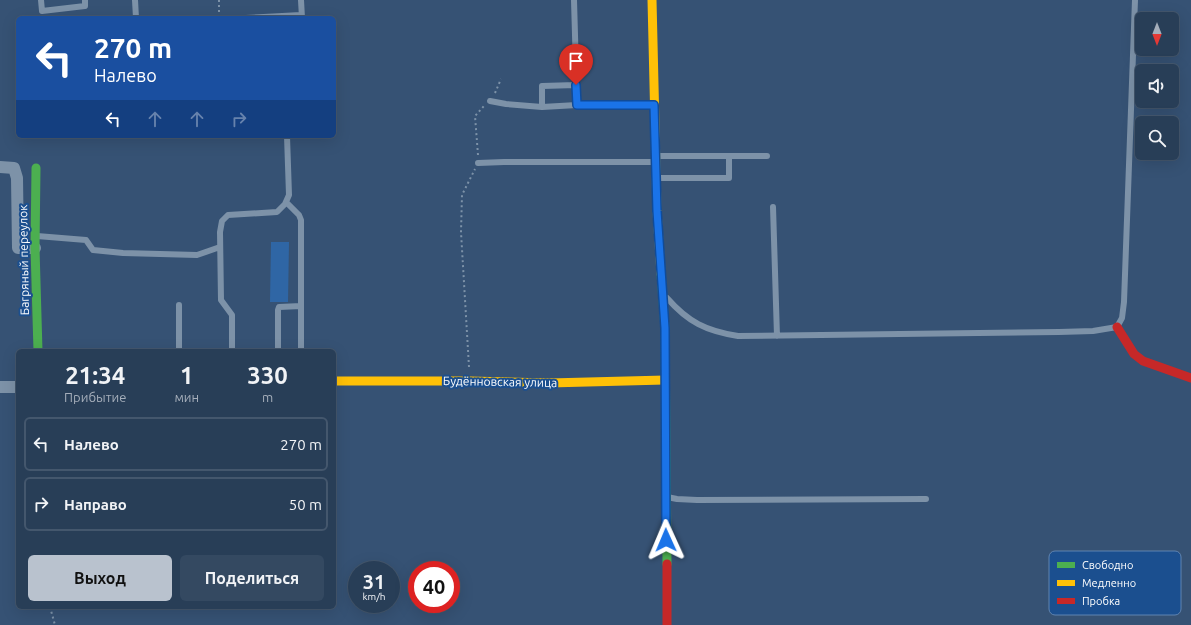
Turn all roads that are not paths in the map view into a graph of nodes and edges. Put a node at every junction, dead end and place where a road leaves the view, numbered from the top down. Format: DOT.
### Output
graph roads {
  1 [pos="41,0"];
  2 [pos="85,0"];
  3 [pos="134,0"];
  4 [pos="301,0"];
  5 [pos="574,0"];
  6 [pos="652,0"];
  7 [pos="1135,0"];
  8 [pos="136,16"];
  9 [pos="302,16"];
  10 [pos="576,85"];
  11 [pos="490,101"];
  12 [pos="577,105"];
  13 [pos="654,105"];
  14 [pos="542,107"];
  15 [pos="287,138"];
  16 [pos="729,156"];
  17 [pos="767,156"];
  18 [pos="655,159"];
  19 [pos="478,163"];
  20 [pos="0,167"];
  21 [pos="36,168"];
  22 [pos="656,178"];
  23 [pos="286,202"];
  24 [pos="773,207"];
  25 [pos="35,236"];
  26 [pos="220,246"];
  27 [pos="35,248"];
  28 [pos="662,292"];
  29 [pos="179,306"];
  30 [pos="301,306"];
  31 [pos="1117,327"];
  32 [pos="777,336"];
  33 [pos="38,349"];
  34 [pos="179,349"];
  35 [pos="232,349"];
  36 [pos="278,349"];
  37 [pos="301,349"];
  38 [pos="1191,378"];
  39 [pos="665,380"];
  40 [pos="336,381"];
  41 [pos="0,387"];
  42 [pos="16,387"];
  43 [pos="666,497"];
  44 [pos="926,500"];
  45 [pos="667,625"];
  1 -- 2 [label="lane"];
  3 -- 8 [label="lane"];
  4 -- 9 [label="lane"];
  5 -- 10 [label="lane"];
  6 -- 13 [label="street"];
  7 -- 31 [label="lane"];
  10 -- 12 [label="lane"];
  10 -- 14 [label="lane"];
  11 -- 14 [label="lane"];
  12 -- 13 [label="lane"];
  12 -- 14 [label="lane"];
  13 -- 18 [label="street"];
  15 -- 23 [label="lane"];
  16 -- 17 [label="lane"];
  16 -- 18 [label="lane"];
  16 -- 22 [label="lane"];
  18 -- 19 [label="lane"];
  18 -- 22 [label="street"];
  20 -- 27 [label="street"];
  21 -- 25 [label="street, Багряный переулок"];
  22 -- 28 [label="street"];
  23 -- 26 [label="lane"];
  23 -- 30 [label="lane"];
  24 -- 32 [label="lane"];
  25 -- 26 [label="lane"];
  25 -- 27 [label="street, Багряный переулок"];
  26 -- 35 [label="lane"];
  27 -- 33 [label="street, Багряный переулок"];
  28 -- 32 [label="lane"];
  28 -- 39 [label="street"];
  29 -- 34 [label="lane"];
  30 -- 36 [label="lane"];
  30 -- 37 [label="lane"];
  31 -- 32 [label="lane"];
  31 -- 38 [label="street"];
  39 -- 40 [label="street, Будённовская улица"];
  39 -- 43 [label="street"];
  41 -- 42 [label="street"];
  43 -- 44 [label="lane"];
  43 -- 45 [label="street"];
}
